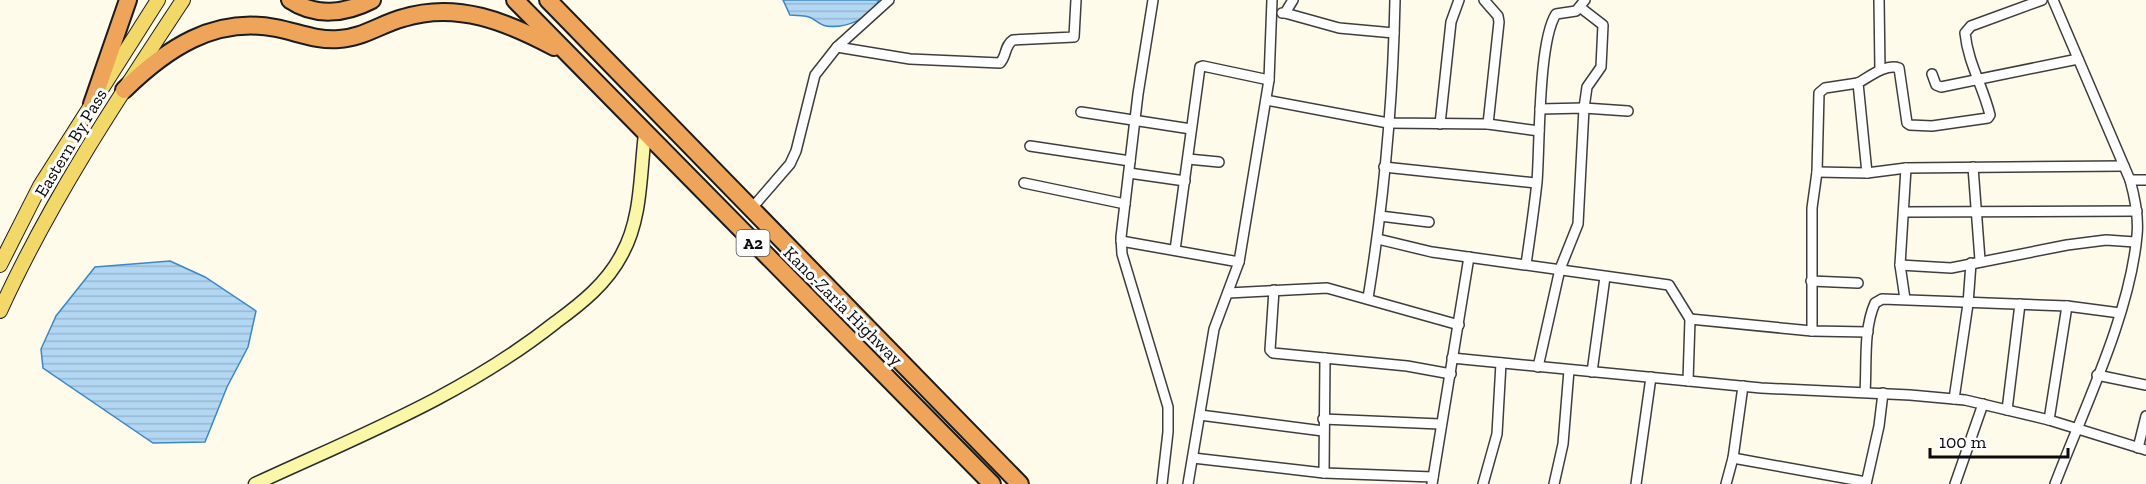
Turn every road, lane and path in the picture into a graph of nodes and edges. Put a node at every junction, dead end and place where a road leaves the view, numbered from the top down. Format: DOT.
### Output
graph roads {
  1 [pos="128,0"];
  2 [pos="158,0"];
  3 [pos="183,0"];
  4 [pos="290,0"];
  5 [pos="372,0"];
  6 [pos="515,0"];
  7 [pos="548,0"];
  8 [pos="561,0"];
  9 [pos="889,0"];
  10 [pos="1076,0"];
  11 [pos="1153,0"];
  12 [pos="1272,0"];
  13 [pos="1293,0"];
  14 [pos="1395,0"];
  15 [pos="1459,0"];
  16 [pos="1484,0"];
  17 [pos="1879,0"];
  18 [pos="2042,0"];
  19 [pos="2052,0"];
  20 [pos="1583,4"];
  21 [pos="1273,13"];
  22 [pos="1285,13"];
  23 [pos="1394,33"];
  24 [pos="582,35"];
  25 [pos="837,47"];
  26 [pos="568,55"];
  27 [pos="2078,59"];
  28 [pos="1880,70"];
  29 [pos="1932,74"];
  30 [pos="1976,79"];
  31 [pos="1269,80"];
  32 [pos="1858,83"];
  33 [pos="124,90"];
  34 [pos="1266,100"];
  35 [pos="92,104"];
  36 [pos="1584,108"];
  37 [pos="1540,109"];
  38 [pos="1628,111"];
  39 [pos="1080,112"];
  40 [pos="1135,119"];
  41 [pos="1388,123"];
  42 [pos="1440,124"];
  43 [pos="1488,124"];
  44 [pos="1191,129"];
  45 [pos="1539,131"];
  46 [pos="645,134"];
  47 [pos="1030,147"];
  48 [pos="1188,159"];
  49 [pos="1130,161"];
  50 [pos="1219,162"];
  51 [pos="2124,166"];
  52 [pos="1384,167"];
  53 [pos="1973,167"];
  54 [pos="1906,168"];
  55 [pos="1817,172"];
  56 [pos="1129,173"];
  57 [pos="1867,173"];
  58 [pos="2145,178"];
  59 [pos="2130,180"];
  60 [pos="1185,181"];
  61 [pos="1024,183"];
  62 [pos="1536,183"];
  63 [pos="1125,204"];
  64 [pos="752,208"];
  65 [pos="1976,211"];
  66 [pos="2137,211"];
  67 [pos="1904,212"];
  68 [pos="1380,216"];
  69 [pos="1429,222"];
  70 [pos="1378,239"];
  71 [pos="1121,241"];
  72 [pos="2135,242"];
  73 [pos="1175,250"];
  74 [pos="1469,257"];
  75 [pos="1976,261"];
  76 [pos="1239,262"];
  77 [pos="1526,264"];
  78 [pos="0,265"];
  79 [pos="1900,265"];
  80 [pos="1560,269"];
  81 [pos="1605,277"];
  82 [pos="1811,281"];
  83 [pos="1858,283"];
  84 [pos="1274,290"];
  85 [pos="1228,292"];
  86 [pos="1368,298"];
  87 [pos="1905,299"];
  88 [pos="1968,304"];
  89 [pos="2020,304"];
  90 [pos="2067,306"];
  91 [pos="0,311"];
  92 [pos="2120,313"];
  93 [pos="1690,319"];
  94 [pos="1459,325"];
  95 [pos="1812,332"];
  96 [pos="1868,332"];
  97 [pos="1325,358"];
  98 [pos="1452,358"];
  99 [pos="1501,363"];
  100 [pos="1538,367"];
  101 [pos="1569,370"];
  102 [pos="1592,372"];
  103 [pos="1450,374"];
  104 [pos="2097,375"];
  105 [pos="1651,377"];
  106 [pos="1688,381"];
  107 [pos="2146,385"];
  108 [pos="1743,386"];
  109 [pos="1865,393"];
  110 [pos="1883,393"];
  111 [pos="1954,399"];
  112 [pos="1983,404"];
  113 [pos="2007,410"];
  114 [pos="1200,415"];
  115 [pos="2146,416"];
  116 [pos="1323,418"];
  117 [pos="2049,420"];
  118 [pos="1440,424"];
  119 [pos="2076,428"];
  120 [pos="1323,431"];
  121 [pos="2142,449"];
  122 [pos="1193,458"];
  123 [pos="1733,458"];
  124 [pos="1324,472"];
  125 [pos="1433,481"];
  126 [pos="1866,483"];
  127 [pos="255,484"];
  128 [pos="993,484"];
  129 [pos="1020,484"];
  130 [pos="1162,484"];
  131 [pos="1188,484"];
  132 [pos="1483,484"];
  133 [pos="1554,484"];
  134 [pos="1636,484"];
  135 [pos="1726,484"];
  136 [pos="1955,484"];
  137 [pos="2055,484"];
  1 -- 35 [label="highway"];
  2 -- 35 [label="main road, Eastern By Pass"];
  3 -- 33 [label="main road, Eastern By Pass"];
  4 -- 5 [label="highway"];
  6 -- 26 [label="highway, Kano-Zaria Highway / A2"];
  7 -- 24 [label="highway, Kano-Zaria Highway / A2"];
  8 -- 24 [label="highway"];
  9 -- 25 [label="street"];
  10 -- 25 [label="street"];
  11 -- 40 [label="street"];
  12 -- 21 [label="street"];
  13 -- 22 [label="street"];
  14 -- 23 [label="street"];
  15 -- 42 [label="street"];
  16 -- 43 [label="street"];
  17 -- 28 [label="street"];
  18 -- 30 [label="street"];
  19 -- 27 [label="street"];
  20 -- 36 [label="street"];
  20 -- 37 [label="street"];
  21 -- 22 [label="street"];
  21 -- 31 [label="street"];
  22 -- 23 [label="street"];
  23 -- 41 [label="street"];
  24 -- 64 [label="highway, Kano-Zaria Highway / A2"];
  25 -- 64 [label="street"];
  26 -- 33 [label="highway"];
  26 -- 46 [label="highway, Kano-Zaria Highway / A2"];
  27 -- 30 [label="street"];
  27 -- 51 [label="street"];
  28 -- 30 [label="street"];
  28 -- 32 [label="street"];
  29 -- 30 [label="street"];
  31 -- 34 [label="street"];
  31 -- 44 [label="street"];
  32 -- 55 [label="street"];
  32 -- 57 [label="street"];
  33 -- 91 [label="main road, Eastern By Pass"];
  34 -- 41 [label="street"];
  34 -- 76 [label="street"];
  35 -- 78 [label="main road, Eastern By Pass"];
  36 -- 37 [label="street"];
  36 -- 38 [label="street"];
  36 -- 80 [label="street"];
  37 -- 45 [label="street"];
  39 -- 40 [label="street"];
  40 -- 44 [label="street"];
  40 -- 49 [label="street"];
  41 -- 42 [label="street"];
  41 -- 52 [label="street"];
  42 -- 43 [label="street"];
  43 -- 45 [label="street"];
  44 -- 48 [label="street"];
  45 -- 62 [label="street"];
  46 -- 127 [label="street"];
  46 -- 128 [label="highway, Kano-Zaria Highway / A2"];
  47 -- 49 [label="street"];
  48 -- 50 [label="street"];
  48 -- 60 [label="street"];
  49 -- 56 [label="street"];
  51 -- 53 [label="street"];
  51 -- 59 [label="street"];
  52 -- 62 [label="street"];
  52 -- 68 [label="street"];
  53 -- 54 [label="street"];
  53 -- 65 [label="street"];
  54 -- 57 [label="street"];
  54 -- 67 [label="street"];
  55 -- 57 [label="street"];
  55 -- 82 [label="street"];
  56 -- 60 [label="street"];
  56 -- 63 [label="street"];
  58 -- 59 [label="street"];
  59 -- 66 [label="street"];
  60 -- 73 [label="street"];
  61 -- 63 [label="street"];
  62 -- 77 [label="street"];
  63 -- 71 [label="street"];
  64 -- 129 [label="highway, Kano-Zaria Highway / A2"];
  65 -- 66 [label="street"];
  65 -- 67 [label="street"];
  65 -- 75 [label="street"];
  66 -- 72 [label="street"];
  67 -- 79 [label="street"];
  68 -- 69 [label="street"];
  68 -- 70 [label="street"];
  70 -- 74 [label="street"];
  70 -- 86 [label="street"];
  71 -- 73 [label="street"];
  71 -- 130 [label="street"];
  72 -- 75 [label="street"];
  72 -- 92 [label="street"];
  73 -- 76 [label="street"];
  74 -- 77 [label="street"];
  74 -- 94 [label="street"];
  75 -- 79 [label="street"];
  75 -- 88 [label="street"];
  76 -- 85 [label="street"];
  77 -- 80 [label="street"];
  79 -- 87 [label="street"];
  80 -- 81 [label="street"];
  80 -- 100 [label="street"];
  81 -- 93 [label="street"];
  81 -- 102 [label="street"];
  82 -- 83 [label="street"];
  82 -- 95 [label="street"];
  84 -- 85 [label="street"];
  84 -- 86 [label="street"];
  84 -- 97 [label="street"];
  85 -- 114 [label="street"];
  86 -- 94 [label="street"];
  87 -- 88 [label="street"];
  87 -- 96 [label="street"];
  88 -- 89 [label="street"];
  88 -- 111 [label="street"];
  89 -- 90 [label="street"];
  89 -- 113 [label="street"];
  90 -- 92 [label="street"];
  90 -- 117 [label="street"];
  92 -- 104 [label="street"];
  93 -- 95 [label="street"];
  93 -- 106 [label="street"];
  94 -- 98 [label="street"];
  95 -- 96 [label="street"];
  96 -- 109 [label="street"];
  97 -- 103 [label="street"];
  97 -- 116 [label="street"];
  98 -- 99 [label="street"];
  98 -- 103 [label="street"];
  99 -- 100 [label="street"];
  99 -- 132 [label="street"];
  100 -- 101 [label="street"];
  101 -- 102 [label="street"];
  101 -- 133 [label="street"];
  102 -- 105 [label="street"];
  103 -- 118 [label="street"];
  104 -- 107 [label="street"];
  104 -- 119 [label="street"];
  105 -- 106 [label="street"];
  105 -- 134 [label="street"];
  106 -- 108 [label="street"];
  108 -- 109 [label="street"];
  108 -- 123 [label="street"];
  109 -- 110 [label="street"];
  110 -- 111 [label="street"];
  110 -- 126 [label="street"];
  111 -- 112 [label="street"];
  112 -- 113 [label="street"];
  112 -- 136 [label="street"];
  113 -- 117 [label="street"];
  114 -- 120 [label="street"];
  114 -- 122 [label="street"];
  115 -- 121 [label="street"];
  116 -- 118 [label="street"];
  116 -- 120 [label="street"];
  117 -- 119 [label="street"];
  118 -- 125 [label="street"];
  119 -- 121 [label="street"];
  119 -- 137 [label="street"];
  120 -- 124 [label="street"];
  122 -- 124 [label="street"];
  122 -- 131 [label="street"];
  123 -- 126 [label="street"];
  123 -- 135 [label="street"];
  124 -- 125 [label="street"];
}
